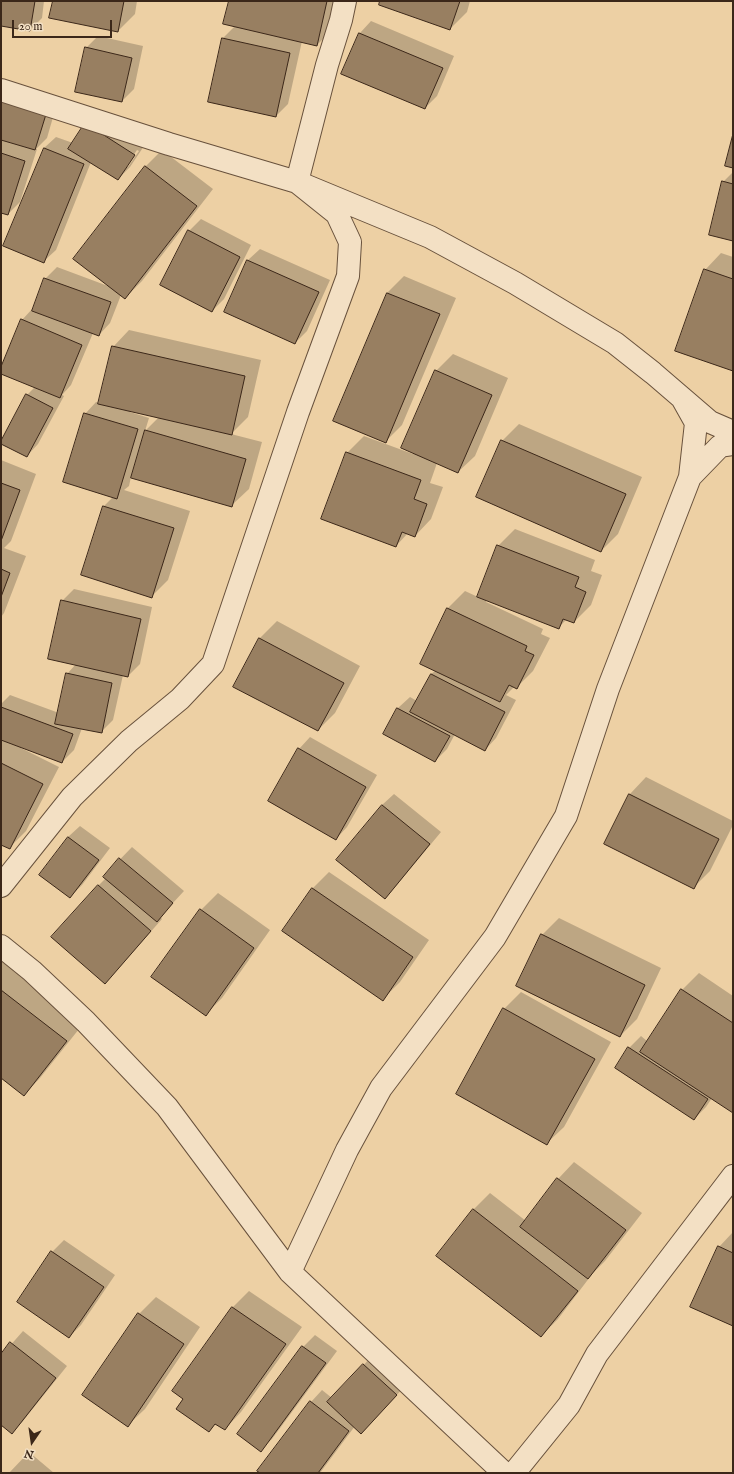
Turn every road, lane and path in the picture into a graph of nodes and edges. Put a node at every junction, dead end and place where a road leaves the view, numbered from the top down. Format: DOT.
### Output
graph roads {
  1 [pos="345,1"];
  2 [pos="1,90"];
  3 [pos="297,182"];
  4 [pos="682,398"];
  5 [pos="733,432"];
  6 [pos="733,444"];
  7 [pos="690,477"];
  8 [pos="1,886"];
  9 [pos="1,946"];
  10 [pos="733,1176"];
  11 [pos="290,1272"];
  12 [pos="504,1473"];
  13 [pos="514,1473"];
  1 -- 3 [label="street"];
  2 -- 3 [label="street"];
  3 -- 4 [label="street"];
  3 -- 8 [label="street"];
  4 -- 5 [label="street"];
  4 -- 7 [label="street"];
  6 -- 7 [label="street"];
  7 -- 11 [label="street"];
  9 -- 11 [label="street"];
  10 -- 13 [label="street"];
  11 -- 12 [label="street"];
}
